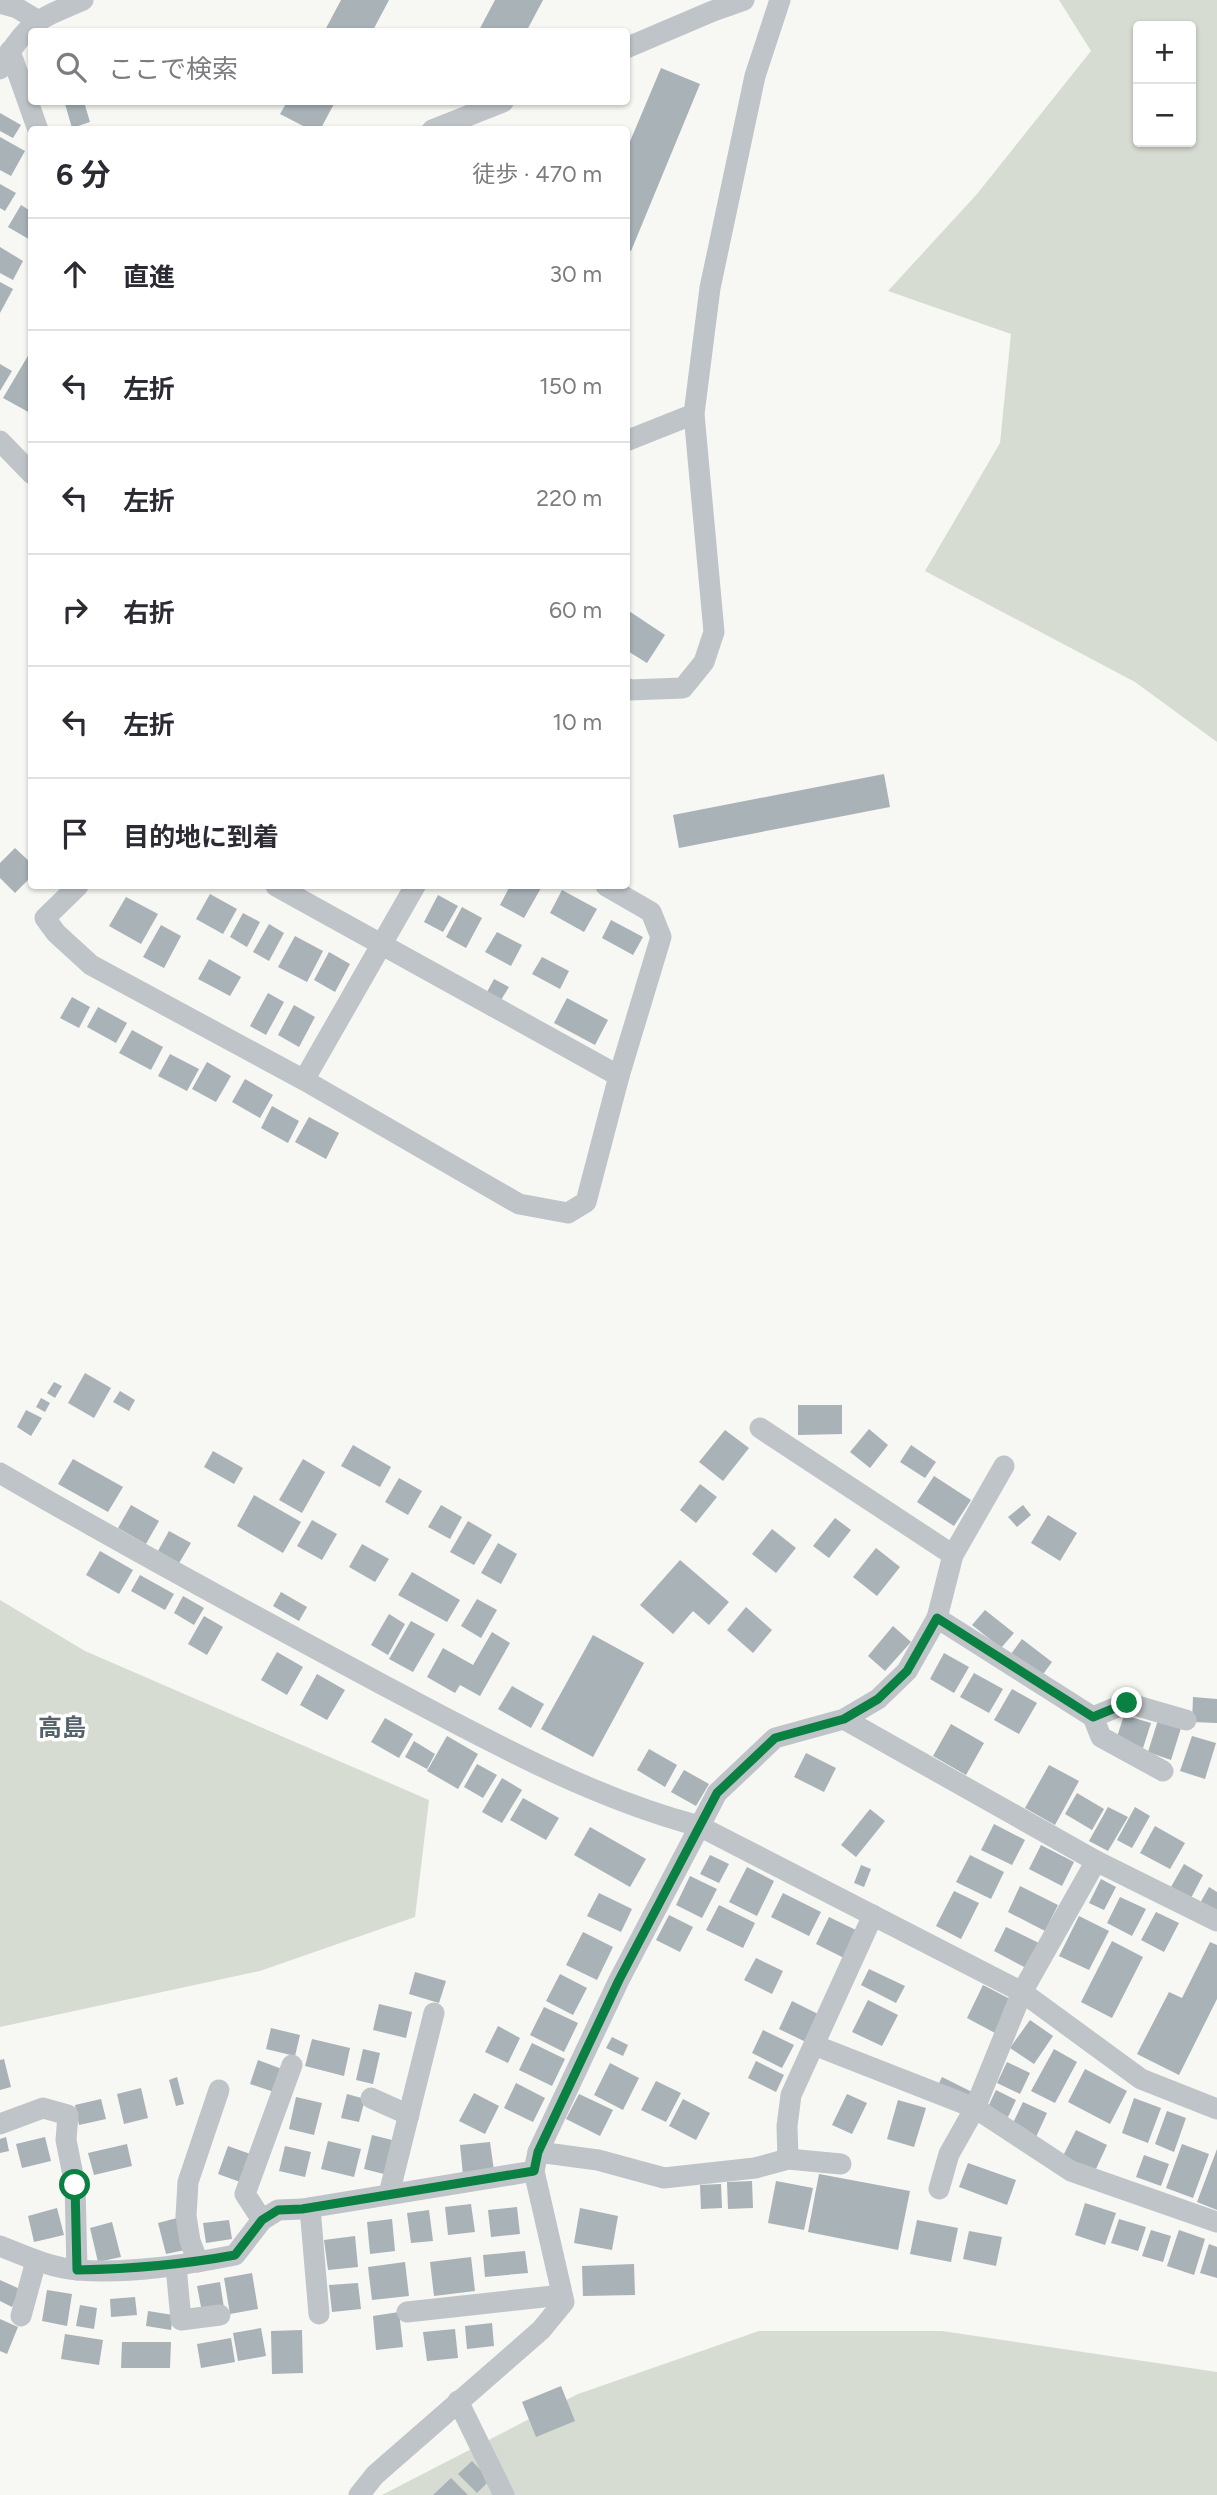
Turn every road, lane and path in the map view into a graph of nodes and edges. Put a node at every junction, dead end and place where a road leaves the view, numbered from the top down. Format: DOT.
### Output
graph roads {
  1 [pos="83,0"];
  2 [pos="744,0"];
  3 [pos="780,0"];
  4 [pos="0,3"];
  5 [pos="37,20"];
  6 [pos="28,28"];
  7 [pos="28,28"];
  8 [pos="630,46"];
  9 [pos="5,60"];
  10 [pos="495,105"];
  11 [pos="36,126"];
  12 [pos="442,126"];
  13 [pos="694,414"];
  14 [pos="630,440"];
  15 [pos="0,441"];
  16 [pos="28,470"];
  17 [pos="630,690"];
  18 [pos="75,889"];
  19 [pos="282,889"];
  20 [pos="413,889"];
  21 [pos="611,889"];
  22 [pos="381,943"];
  23 [pos="619,1076"];
  24 [pos="304,1080"];
  25 [pos="760,1428"];
  26 [pos="1004,1466"];
  27 [pos="0,1473"];
  28 [pos="953,1555"];
  29 [pos="937,1618"];
  30 [pos="1093,1717"];
  31 [pos="844,1719"];
  32 [pos="1186,1720"];
  33 [pos="1163,1771"];
  34 [pos="699,1826"];
  35 [pos="1096,1861"];
  36 [pos="873,1915"];
  37 [pos="1217,1921"];
  38 [pos="1022,1992"];
  39 [pos="433,2013"];
  40 [pos="814,2045"];
  41 [pos="292,2065"];
  42 [pos="219,2090"];
  43 [pos="371,2098"];
  44 [pos="975,2108"];
  45 [pos="1217,2109"];
  46 [pos="409,2115"];
  47 [pos="0,2124"];
  48 [pos="788,2159"];
  49 [pos="536,2162"];
  50 [pos="841,2164"];
  51 [pos="939,2189"];
  52 [pos="389,2194"];
  53 [pos="310,2208"];
  54 [pos="262,2220"];
  55 [pos="1217,2222"];
  56 [pos="0,2246"];
  57 [pos="36,2261"];
  58 [pos="198,2262"];
  59 [pos="176,2266"];
  60 [pos="77,2270"];
  61 [pos="562,2295"];
  62 [pos="407,2312"];
  63 [pos="319,2314"];
  64 [pos="220,2315"];
  65 [pos="20,2316"];
  66 [pos="458,2401"];
  67 [pos="359,2495"];
  68 [pos="504,2495"];
  1 -- 5 [label="street"];
  2 -- 8 [label="street"];
  3 -- 13 [label="street"];
  4 -- 5 [label="street"];
  5 -- 6 [label="street"];
  7 -- 9 [label="street"];
  9 -- 11 [label="street"];
  10 -- 12 [label="street"];
  13 -- 14 [label="street"];
  13 -- 17 [label="street"];
  15 -- 16 [label="street"];
  18 -- 24 [label="street"];
  19 -- 22 [label="street"];
  20 -- 22 [label="street"];
  21 -- 23 [label="street"];
  22 -- 23 [label="street"];
  22 -- 24 [label="street"];
  23 -- 24 [label="street"];
  25 -- 28 [label="street"];
  26 -- 28 [label="street"];
  27 -- 34 [label="street"];
  28 -- 29 [label="street"];
  29 -- 30 [label="street"];
  29 -- 31 [label="street"];
  30 -- 32 [label="street"];
  30 -- 33 [label="street"];
  31 -- 34 [label="street"];
  31 -- 35 [label="street"];
  34 -- 36 [label="street"];
  34 -- 49 [label="street"];
  35 -- 37 [label="street"];
  35 -- 38 [label="street"];
  36 -- 38 [label="street"];
  36 -- 40 [label="street"];
  38 -- 44 [label="street"];
  38 -- 45 [label="street"];
  39 -- 46 [label="street"];
  40 -- 44 [label="street"];
  40 -- 48 [label="street"];
  41 -- 54 [label="street"];
  42 -- 58 [label="street"];
  43 -- 46 [label="street"];
  44 -- 51 [label="street"];
  44 -- 55 [label="street"];
  46 -- 52 [label="street"];
  47 -- 60 [label="street"];
  48 -- 49 [label="street"];
  48 -- 50 [label="street"];
  49 -- 52 [label="street"];
  49 -- 61 [label="street"];
  52 -- 53 [label="street"];
  53 -- 54 [label="street"];
  53 -- 63 [label="street"];
  54 -- 58 [label="street"];
  56 -- 57 [label="street"];
  57 -- 60 [label="street"];
  57 -- 65 [label="street"];
  58 -- 59 [label="street"];
  59 -- 60 [label="street"];
  59 -- 64 [label="street"];
  61 -- 62 [label="street"];
  61 -- 66 [label="street"];
  66 -- 67 [label="street"];
  66 -- 68 [label="street"];
}
